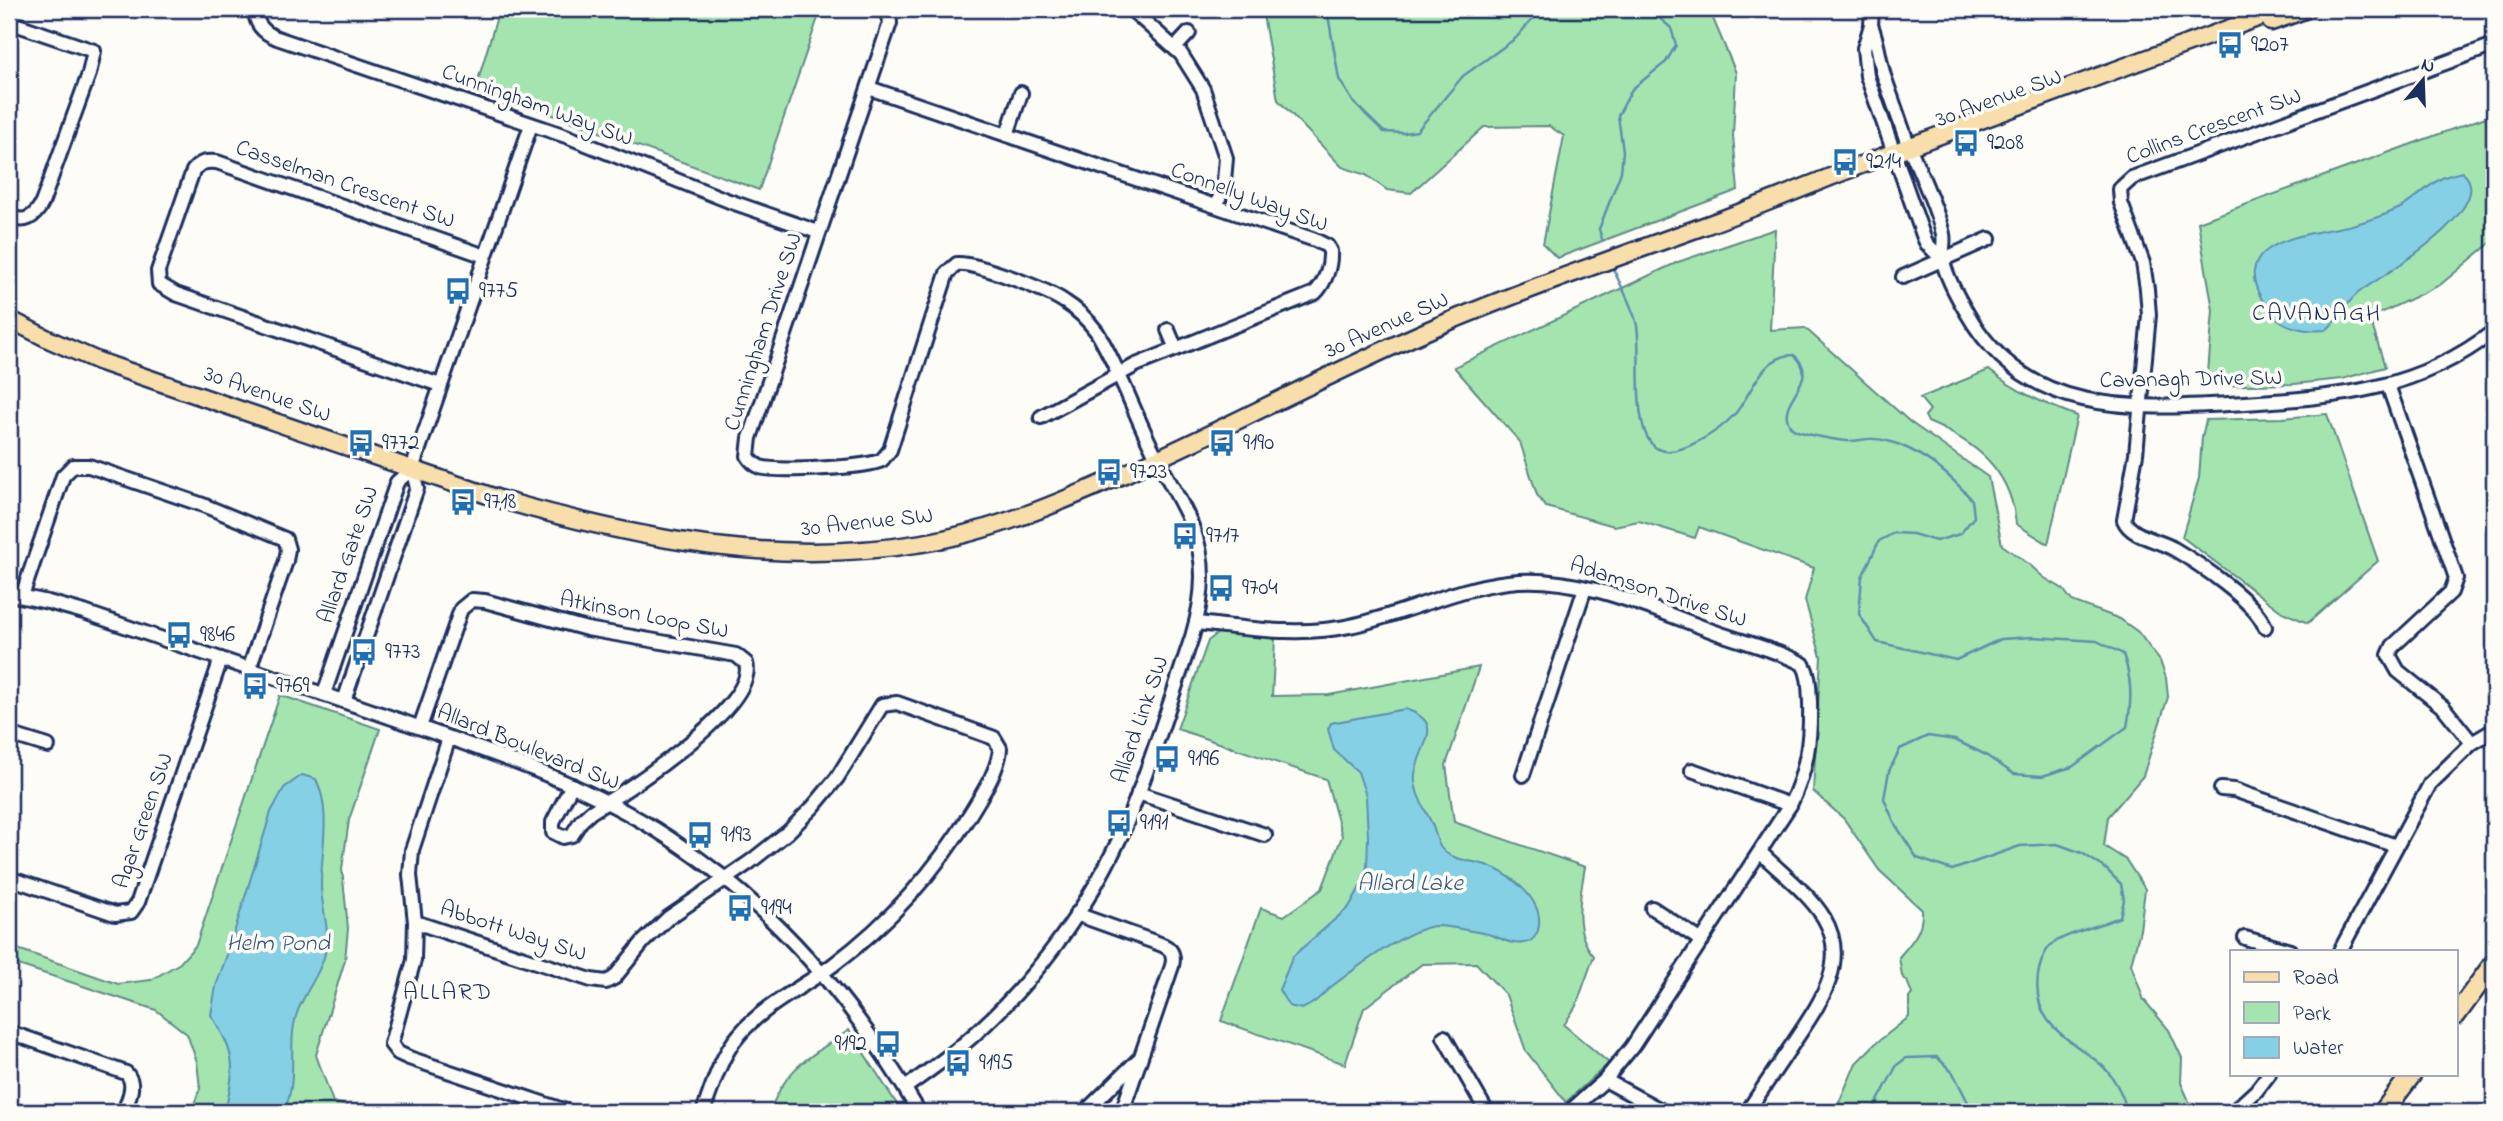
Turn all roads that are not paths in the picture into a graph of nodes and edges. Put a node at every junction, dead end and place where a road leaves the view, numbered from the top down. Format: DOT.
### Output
graph roads {
  1 [pos="255,9"];
  2 [pos="888,9"];
  3 [pos="1131,9"];
  4 [pos="1872,9"];
  5 [pos="2282,9"];
  6 [pos="2307,9"];
  7 [pos="9,22"];
  8 [pos="1189,33"];
  9 [pos="1159,34"];
  10 [pos="1149,45"];
  11 [pos="2494,45"];
  12 [pos="1175,48"];
  13 [pos="869,88"];
  14 [pos="1021,93"];
  15 [pos="531,125"];
  16 [pos="1007,135"];
  17 [pos="1903,153"];
  18 [pos="1217,206"];
  19 [pos="9,215"];
  20 [pos="818,232"];
  21 [pos="1989,239"];
  22 [pos="485,256"];
  23 [pos="1943,260"];
  24 [pos="1903,276"];
  25 [pos="9,319"];
  26 [pos="1168,330"];
  27 [pos="2494,331"];
  28 [pos="1176,349"];
  29 [pos="1118,376"];
  30 [pos="440,384"];
  31 [pos="2388,385"];
  32 [pos="2141,405"];
  33 [pos="1041,417"];
  34 [pos="1158,458"];
  35 [pos="412,469"];
  36 [pos="1586,588"];
  37 [pos="15,595"];
  38 [pos="1196,623"];
  39 [pos="2265,626"];
  40 [pos="221,659"];
  41 [pos="250,669"];
  42 [pos="324,694"];
  43 [pos="344,701"];
  44 [pos="420,727"];
  45 [pos="2494,730"];
  46 [pos="9,734"];
  47 [pos="449,738"];
  48 [pos="2472,743"];
  49 [pos="48,746"];
  50 [pos="1692,770"];
  51 [pos="1523,775"];
  52 [pos="572,785"];
  53 [pos="2221,789"];
  54 [pos="1138,793"];
  55 [pos="608,801"];
  56 [pos="1790,805"];
  57 [pos="1265,835"];
  58 [pos="2396,846"];
  59 [pos="1760,852"];
  60 [pos="9,878"];
  61 [pos="725,879"];
  62 [pos="1652,908"];
  63 [pos="1076,914"];
  64 [pos="415,922"];
  65 [pos="2245,938"];
  66 [pos="1702,941"];
  67 [pos="2287,950"];
  68 [pos="2341,950"];
  69 [pos="2494,963"];
  70 [pos="822,972"];
  71 [pos="2458,1012"];
  72 [pos="9,1031"];
  73 [pos="1444,1037"];
  74 [pos="1141,1057"];
  75 [pos="2267,1076"];
  76 [pos="2410,1076"];
  77 [pos="1605,1080"];
  78 [pos="905,1088"];
  79 [pos="124,1112"];
  80 [pos="569,1112"];
  81 [pos="703,1112"];
  82 [pos="919,1112"];
  83 [pos="1084,1112"];
  84 [pos="1122,1112"];
  85 [pos="1487,1112"];
  86 [pos="1569,1112"];
  87 [pos="1664,1112"];
  88 [pos="1747,1112"];
  89 [pos="2233,1112"];
  90 [pos="2383,1112"];
  1 -- 15 [label="street, Cunningham Way SW"];
  2 -- 13 [label="street, Cunningham Drive SW"];
  3 -- 9 [label="street"];
  4 -- 17 [label="street"];
  5 -- 17 [label="main road, 30 Avenue SW"];
  6 -- 17 [label="main road, 30 Avenue SW"];
  7 -- 19 [label="street"];
  8 -- 12 [label="street"];
  9 -- 10 [label="street"];
  9 -- 12 [label="street"];
  11 -- 32 [label="street, Collins Crescent SW"];
  12 -- 18 [label="street"];
  13 -- 16 [label="street, Connelly Way SW"];
  13 -- 20 [label="street, Cunningham Drive SW"];
  14 -- 16 [label="street"];
  15 -- 20 [label="street, Cunningham Way SW"];
  15 -- 22 [label="street"];
  16 -- 18 [label="street, Connelly Way SW"];
  17 -- 23 [label="street, Cavanagh Drive SW"];
  17 -- 23 [label="street, Cavanagh Drive SW"];
  17 -- 34 [label="main road, 30 Avenue SW"];
  18 -- 28 [label="street, Connelly Way SW"];
  20 -- 29 [label="street, Cunningham Drive SW"];
  21 -- 23 [label="street"];
  22 -- 30 [label="street"];
  22 -- 30 [label="street, Casselman Crescent SW"];
  23 -- 24 [label="street"];
  23 -- 32 [label="street, Cavanagh Drive SW"];
  25 -- 35 [label="main road, 30 Avenue SW"];
  26 -- 28 [label="street"];
  27 -- 31 [label="street, Cavanagh Drive SW"];
  28 -- 29 [label="street, Connelly Way SW"];
  29 -- 33 [label="street"];
  29 -- 34 [label="street, Cunningham Drive SW"];
  30 -- 35 [label="street"];
  31 -- 32 [label="street, Cavanagh Drive SW"];
  31 -- 48 [label="street"];
  32 -- 39 [label="street"];
  34 -- 35 [label="main road, 30 Avenue SW"];
  34 -- 38 [label="street, Allard Link SW"];
  35 -- 42 [label="street, Allard Gate SW"];
  35 -- 43 [label="street, Allard Gate SW"];
  36 -- 38 [label="street, Adamson Drive SW"];
  36 -- 51 [label="street"];
  36 -- 56 [label="street, Adamson Drive SW"];
  37 -- 40 [label="street, Allard Boulevard SW"];
  37 -- 41 [label="street"];
  38 -- 54 [label="street, Allard Link SW"];
  40 -- 41 [label="street, Allard Boulevard SW"];
  40 -- 60 [label="street, Agar Green SW"];
  41 -- 42 [label="street, Allard Boulevard SW"];
  42 -- 43 [label="street, Allard Boulevard SW"];
  43 -- 44 [label="street, Allard Boulevard SW"];
  44 -- 47 [label="street, Allard Boulevard SW"];
  44 -- 55 [label="street, Atkinson Loop SW"];
  45 -- 48 [label="street"];
  46 -- 49 [label="street"];
  47 -- 52 [label="street, Allard Boulevard SW"];
  47 -- 64 [label="street"];
  48 -- 58 [label="street"];
  50 -- 56 [label="street"];
  52 -- 55 [label="street, Allard Boulevard SW"];
  52 -- 55 [label="street"];
  53 -- 58 [label="street"];
  54 -- 57 [label="street"];
  54 -- 63 [label="street, Allard Link SW"];
  55 -- 61 [label="street, Allard Boulevard SW"];
  56 -- 59 [label="street, Adamson Drive SW"];
  58 -- 68 [label="street"];
  59 -- 66 [label="street, Adamson Drive SW"];
  59 -- 88 [label="street"];
  61 -- 64 [label="street, Abbott Way SW"];
  61 -- 70 [label="street, Allard Boulevard SW"];
  61 -- 70 [label="street"];
  62 -- 66 [label="street"];
  63 -- 74 [label="street"];
  63 -- 78 [label="street, Allard Link SW"];
  64 -- 80 [label="street"];
  65 -- 67 [label="street"];
  66 -- 77 [label="street, Adamson Drive SW"];
  69 -- 71 [label="highway"];
  70 -- 78 [label="street, Allard Boulevard SW"];
  70 -- 81 [label="street"];
  72 -- 79 [label="street"];
  73 -- 85 [label="street"];
  74 -- 83 [label="street"];
  74 -- 84 [label="street"];
  75 -- 89 [label="street"];
  76 -- 90 [label="highway"];
  77 -- 86 [label="street, Adamson Drive SW"];
  77 -- 87 [label="street"];
  78 -- 82 [label="street, Allard Boulevard SW"];
}
